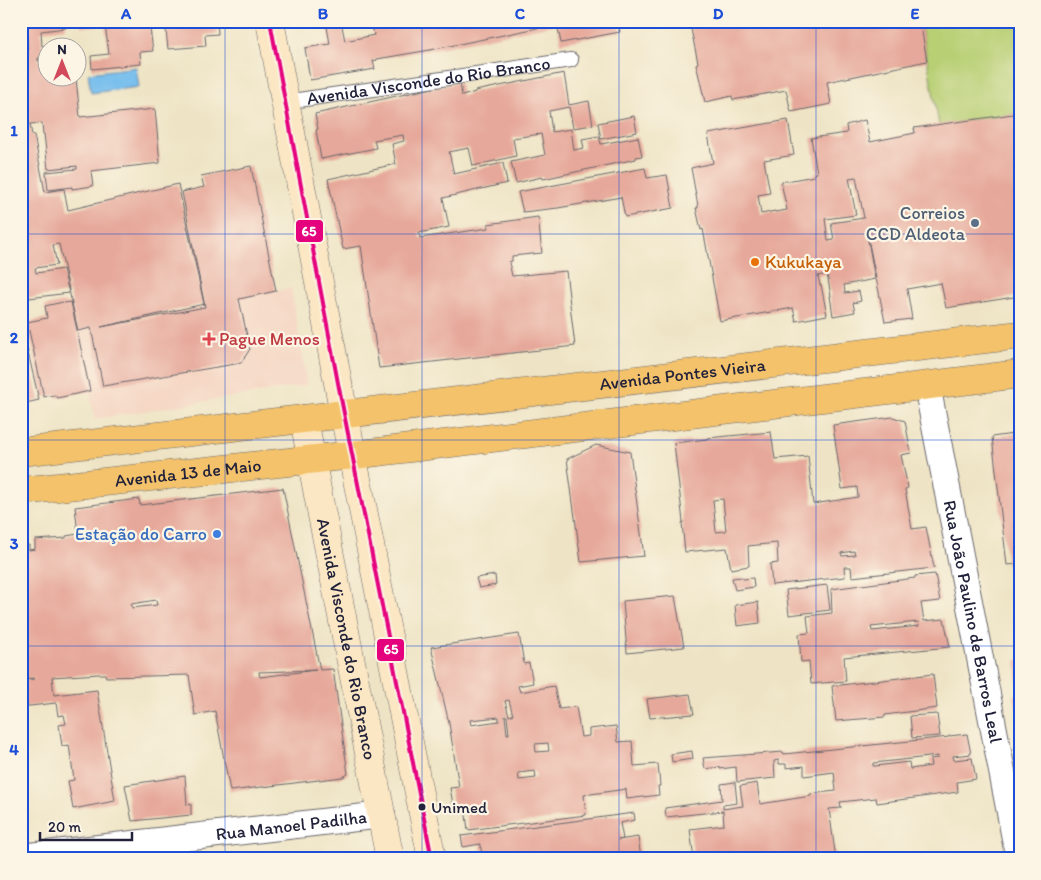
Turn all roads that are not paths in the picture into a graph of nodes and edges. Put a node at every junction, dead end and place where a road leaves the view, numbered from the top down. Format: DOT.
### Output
graph roads {
  1 [pos="270,21"];
  2 [pos="571,60"];
  3 [pos="285,102"];
  4 [pos="1020,335"];
  5 [pos="1020,374"];
  6 [pos="927,385"];
  7 [pos="345,414"];
  8 [pos="304,419"];
  9 [pos="21,452"];
  10 [pos="353,455"];
  11 [pos="311,459"];
  12 [pos="21,491"];
  13 [pos="382,815"];
  14 [pos="21,857"];
  15 [pos="390,859"];
  16 [pos="432,859"];
  17 [pos="1019,859"];
  1 -- 3 [label="main road, Avenida Visconde do Rio Branco"];
  2 -- 3 [label="lane, Avenida Visconde do Rio Branco"];
  3 -- 7 [label="main road, Avenida Visconde do Rio Branco"];
  4 -- 7 [label="main road, Avenida Pontes Vieira"];
  5 -- 6 [label="main road"];
  6 -- 10 [label="main road"];
  6 -- 17 [label="street, Rua João Paulino de Barros Leal"];
  7 -- 8 [label="main road"];
  7 -- 10 [label="main road, Avenida Visconde do Rio Branco"];
  8 -- 9 [label="main road"];
  8 -- 11 [label="main road, Avenida Visconde do Rio Branco"];
  10 -- 11 [label="main road, Avenida 13 de Maio"];
  10 -- 16 [label="main road, Avenida Visconde do Rio Branco"];
  11 -- 12 [label="main road, Avenida 13 de Maio"];
  11 -- 13 [label="main road, Avenida Visconde do Rio Branco"];
  13 -- 14 [label="street, Rua Manoel Padilha"];
  13 -- 15 [label="main road, Avenida Visconde do Rio Branco"];
}
